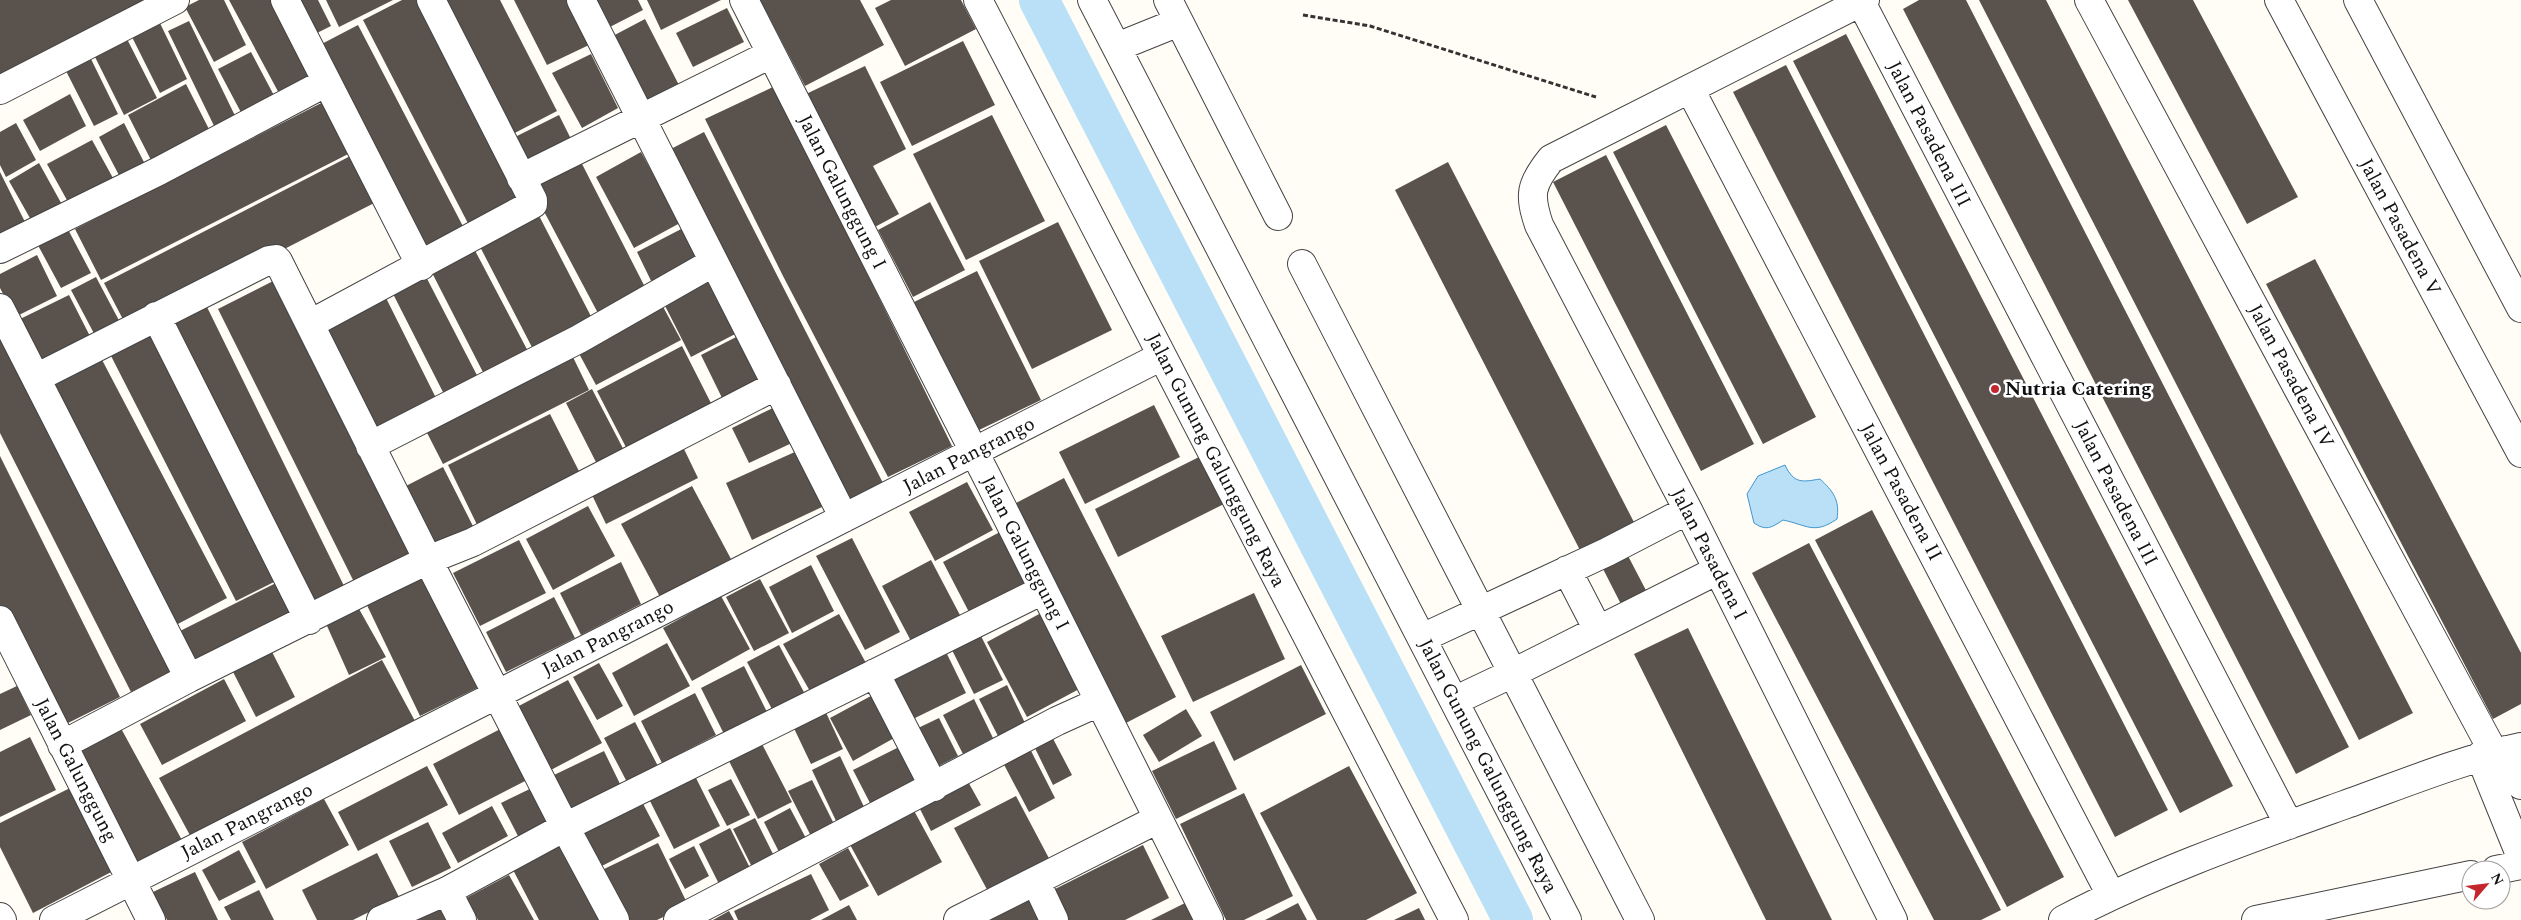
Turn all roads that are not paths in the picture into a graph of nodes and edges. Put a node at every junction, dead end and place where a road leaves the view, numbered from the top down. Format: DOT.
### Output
graph roads {
  1 [pos="175,0"];
  2 [pos="284,0"];
  3 [pos="431,0"];
  4 [pos="581,0"];
  5 [pos="744,0"];
  6 [pos="978,0"];
  7 [pos="1092,0"];
  8 [pos="2089,0"];
  9 [pos="2279,0"];
  10 [pos="2358,0"];
  11 [pos="1863,1"];
  12 [pos="1173,11"];
  13 [pos="1117,48"];
  14 [pos="771,54"];
  15 [pos="327,82"];
  16 [pos="1690,89"];
  17 [pos="0,90"];
  18 [pos="641,118"];
  19 [pos="521,178"];
  20 [pos="1278,216"];
  21 [pos="0,249"];
  22 [pos="714,262"];
  23 [pos="1302,264"];
  24 [pos="421,266"];
  25 [pos="0,308"];
  26 [pos="2521,308"];
  27 [pos="156,316"];
  28 [pos="310,324"];
  29 [pos="1162,356"];
  30 [pos="36,378"];
  31 [pos="777,386"];
  32 [pos="370,446"];
  33 [pos="974,452"];
  34 [pos="2521,453"];
  35 [pos="1688,510"];
  36 [pos="844,518"];
  37 [pos="428,560"];
  38 [pos="1568,570"];
  39 [pos="1718,570"];
  40 [pos="1043,590"];
  41 [pos="1480,611"];
  42 [pos="0,620"];
  43 [pos="309,620"];
  44 [pos="1598,630"];
  45 [pos="1422,638"];
  46 [pos="875,673"];
  47 [pos="1513,674"];
  48 [pos="189,678"];
  49 [pos="497,694"];
  50 [pos="1454,701"];
  51 [pos="1099,702"];
  52 [pos="62,746"];
  53 [pos="2500,751"];
  54 [pos="2521,785"];
  55 [pos="934,787"];
  56 [pos="1158,819"];
  57 [pos="2289,825"];
  58 [pos="565,827"];
  59 [pos="2521,857"];
  60 [pos="2461,877"];
  61 [pos="132,880"];
  62 [pos="1036,882"];
  63 [pos="447,891"];
  64 [pos="2111,895"];
  65 [pos="54,920"];
  66 [pos="151,920"];
  67 [pos="381,920"];
  68 [pos="462,920"];
  69 [pos="615,920"];
  70 [pos="678,920"];
  71 [pos="958,920"];
  72 [pos="1054,920"];
  73 [pos="1209,920"];
  74 [pos="1454,920"];
  75 [pos="1567,920"];
  76 [pos="1640,920"];
  77 [pos="1893,920"];
  78 [pos="2063,920"];
  79 [pos="2256,920"];
  1 -- 17 [label="street"];
  2 -- 15 [label="street"];
  3 -- 19 [label="street"];
  4 -- 18 [label="street"];
  5 -- 14 [label="street, Jalan Galunggung I"];
  6 -- 29 [label="street, Jalan Gunung Galunggung Raya"];
  7 -- 13 [label="street, Jalan Gunung Galunggung Raya"];
  8 -- 53 [label="street, Jalan Pasadena IV"];
  9 -- 34 [label="street, Jalan Pasadena V"];
  10 -- 26 [label="street"];
  11 -- 16 [label="street"];
  11 -- 57 [label="street, Jalan Pasadena III"];
  12 -- 13 [label="street"];
  12 -- 20 [label="street"];
  13 -- 45 [label="street, Jalan Gunung Galunggung Raya"];
  14 -- 18 [label="street"];
  14 -- 33 [label="street, Jalan Galunggung I"];
  15 -- 21 [label="street"];
  15 -- 24 [label="street"];
  16 -- 35 [label="street, Jalan Pasadena I"];
  16 -- 64 [label="street, Jalan Pasadena II"];
  18 -- 19 [label="street"];
  18 -- 22 [label="street"];
  19 -- 24 [label="street"];
  22 -- 31 [label="street"];
  22 -- 32 [label="street"];
  23 -- 41 [label="street"];
  24 -- 28 [label="street"];
  25 -- 30 [label="street"];
  27 -- 28 [label="street"];
  27 -- 30 [label="street"];
  27 -- 43 [label="street"];
  28 -- 32 [label="street"];
  29 -- 33 [label="street, Jalan Pangrango"];
  29 -- 74 [label="street, Jalan Gunung Galunggung Raya"];
  30 -- 48 [label="street"];
  31 -- 36 [label="street"];
  31 -- 37 [label="street"];
  32 -- 37 [label="street"];
  33 -- 36 [label="street, Jalan Pangrango"];
  33 -- 40 [label="street, Jalan Galunggung I"];
  35 -- 38 [label="street"];
  35 -- 39 [label="street, Jalan Pasadena I"];
  36 -- 49 [label="street, Jalan Pangrango"];
  37 -- 43 [label="street"];
  37 -- 49 [label="street"];
  38 -- 41 [label="street"];
  38 -- 44 [label="street"];
  39 -- 44 [label="street"];
  39 -- 77 [label="street, Jalan Pasadena I"];
  40 -- 46 [label="street"];
  40 -- 51 [label="street, Jalan Galunggung I"];
  41 -- 45 [label="street"];
  41 -- 47 [label="street"];
  42 -- 52 [label="street, Jalan Galunggung"];
  43 -- 48 [label="street"];
  44 -- 47 [label="street"];
  45 -- 50 [label="street, Jalan Gunung Galunggung Raya"];
  46 -- 55 [label="street"];
  46 -- 58 [label="street"];
  47 -- 50 [label="street"];
  47 -- 76 [label="street"];
  48 -- 52 [label="street"];
  49 -- 58 [label="street"];
  49 -- 61 [label="street, Jalan Pangrango"];
  50 -- 75 [label="street, Jalan Gunung Galunggung Raya"];
  51 -- 55 [label="street"];
  51 -- 56 [label="street, Jalan Galunggung I"];
  52 -- 61 [label="street, Jalan Galunggung"];
  53 -- 54 [label="street"];
  53 -- 57 [label="street"];
  53 -- 59 [label="street"];
  55 -- 70 [label="street"];
  56 -- 62 [label="street"];
  56 -- 73 [label="street, Jalan Galunggung I"];
  57 -- 64 [label="street"];
  58 -- 63 [label="street"];
  58 -- 69 [label="street"];
  60 -- 79 [label="street"];
  61 -- 65 [label="street, Jalan Pangrango"];
  61 -- 66 [label="street, Jalan Galunggung"];
  62 -- 71 [label="street"];
  62 -- 72 [label="street"];
  63 -- 67 [label="street"];
  63 -- 68 [label="street"];
  64 -- 78 [label="street"];
}
